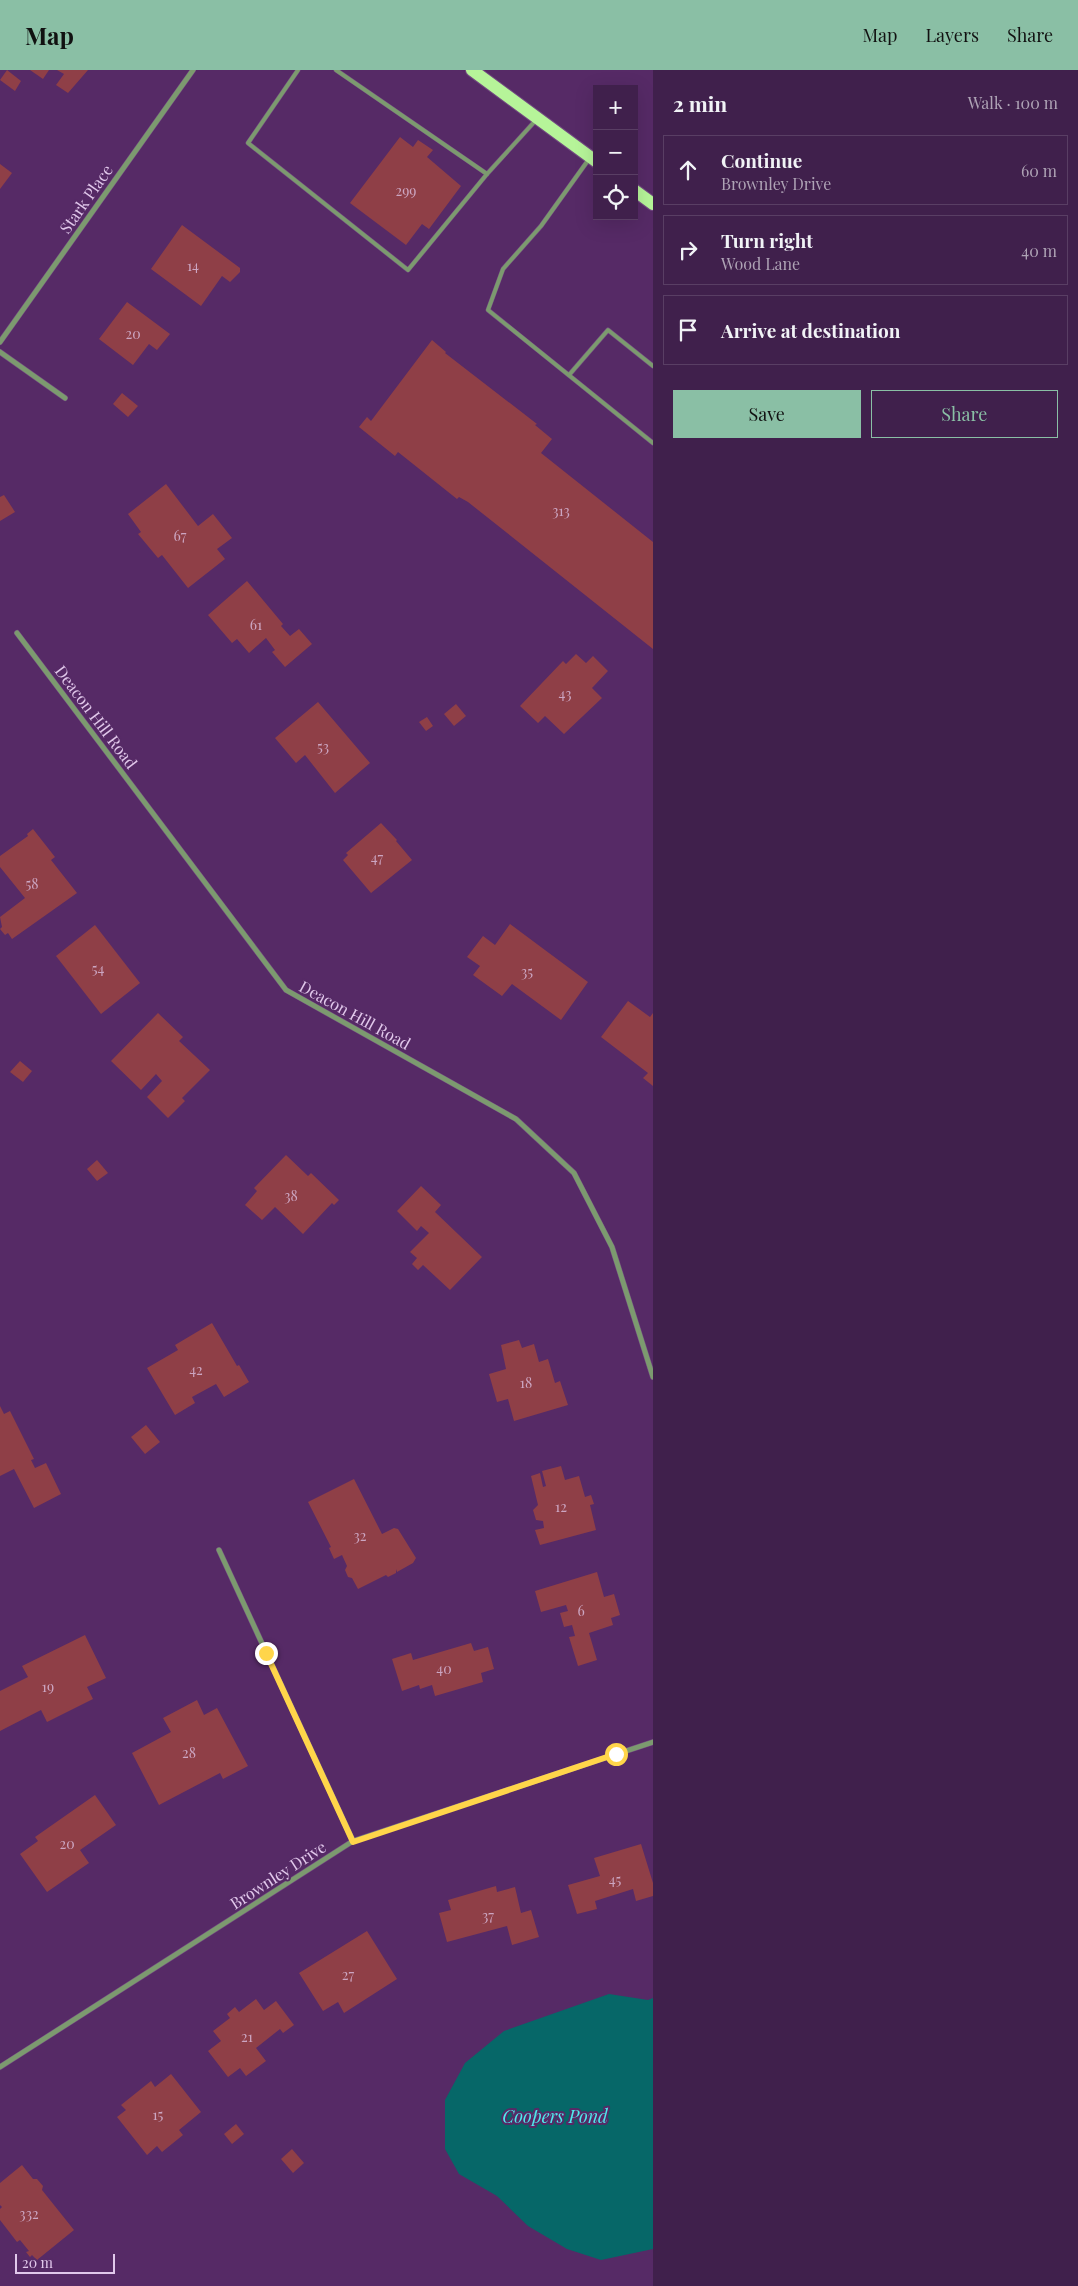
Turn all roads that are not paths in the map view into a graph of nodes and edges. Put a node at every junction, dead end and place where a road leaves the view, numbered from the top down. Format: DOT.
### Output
graph roads {
  1 [pos="193,70"];
  2 [pos="298,70"];
  3 [pos="336,70"];
  4 [pos="472,70"];
  5 [pos="537,119"];
  6 [pos="593,159"];
  7 [pos="593,161"];
  8 [pos="487,174"];
  9 [pos="638,193"];
  10 [pos="653,204"];
  11 [pos="0,342"];
  12 [pos="0,352"];
  13 [pos="653,366"];
  14 [pos="569,376"];
  15 [pos="65,398"];
  16 [pos="653,443"];
  17 [pos="17,633"];
  18 [pos="653,1377"];
  19 [pos="219,1550"];
  20 [pos="653,1742"];
  21 [pos="353,1842"];
  22 [pos="0,2068"];
  1 -- 11 [label="street, Stark Place"];
  2 -- 8 [label="lane"];
  3 -- 8 [label="lane"];
  4 -- 5 [label="main road"];
  5 -- 6 [label="main road"];
  5 -- 8 [label="lane"];
  7 -- 14 [label="lane"];
  9 -- 10 [label="main road"];
  12 -- 15 [label="street"];
  13 -- 14 [label="lane"];
  14 -- 16 [label="lane"];
  17 -- 18 [label="street, Deacon Hill Road"];
  19 -- 21 [label="street"];
  20 -- 21 [label="street, Brownley Drive"];
  21 -- 22 [label="street, Brownley Drive"];
}
